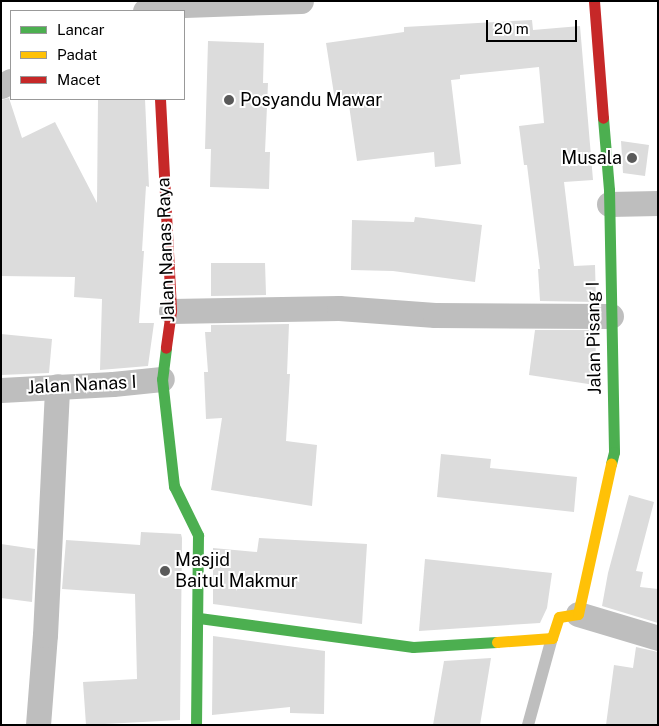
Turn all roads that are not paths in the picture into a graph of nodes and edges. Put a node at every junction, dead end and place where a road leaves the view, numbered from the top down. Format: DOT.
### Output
graph roads {
  1 [pos="301,1"];
  2 [pos="594,1"];
  3 [pos="153,7"];
  4 [pos="160,100"];
  5 [pos="658,203"];
  6 [pos="609,204"];
  7 [pos="171,311"];
  8 [pos="611,316"];
  9 [pos="162,379"];
  10 [pos="57,386"];
  11 [pos="1,390"];
  12 [pos="578,614"];
  13 [pos="199,618"];
  14 [pos="552,638"];
  15 [pos="658,638"];
  16 [pos="38,725"];
  17 [pos="196,725"];
  18 [pos="528,725"];
  1 -- 3 [label="street"];
  2 -- 6 [label="street, Jalan Pisang I"];
  4 -- 7 [label="street, Jalan Nanas Raya"];
  5 -- 6 [label="street"];
  6 -- 8 [label="street, Jalan Pisang I"];
  7 -- 8 [label="street"];
  7 -- 9 [label="street, Jalan Nanas Raya"];
  8 -- 12 [label="street, Jalan Pisang I"];
  9 -- 10 [label="street, Jalan Nanas I"];
  9 -- 13 [label="street, Jalan Nanas Raya"];
  10 -- 11 [label="street, Jalan Nanas I"];
  10 -- 16 [label="street"];
  12 -- 14 [label="street"];
  12 -- 15 [label="street"];
  13 -- 14 [label="street"];
  13 -- 17 [label="street, Jalan Nanas Raya"];
  14 -- 18 [label="lane"];
}
